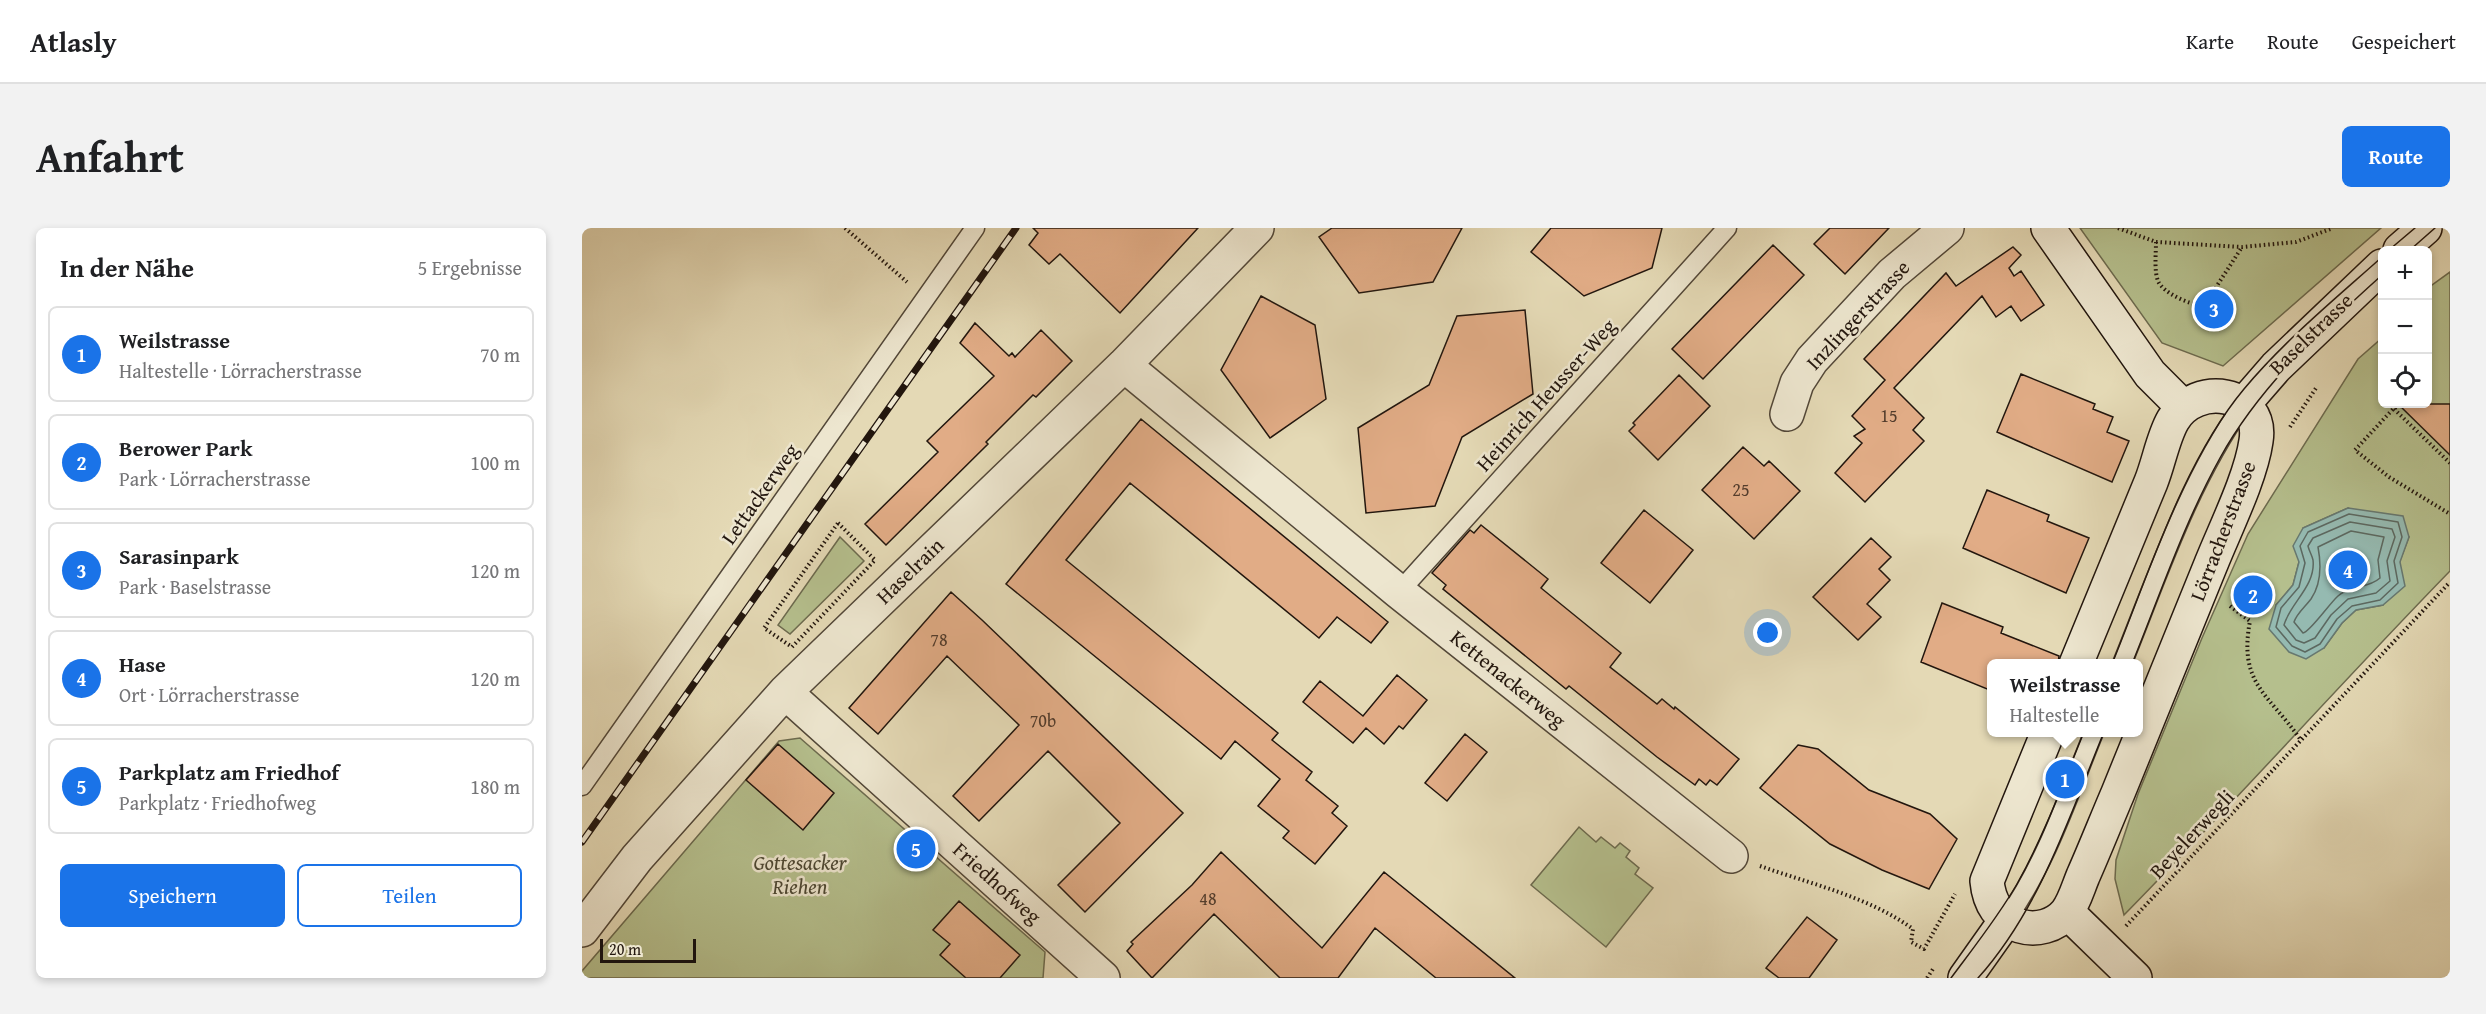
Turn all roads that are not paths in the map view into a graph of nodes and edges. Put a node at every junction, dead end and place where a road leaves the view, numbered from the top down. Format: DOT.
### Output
graph roads {
  1 [pos="975,228"];
  2 [pos="1257,228"];
  3 [pos="1727,228"];
  4 [pos="1947,228"];
  5 [pos="2048,228"];
  6 [pos="2425,228"];
  7 [pos="2405,246"];
  8 [pos="2378,270"];
  9 [pos="1124,365"];
  10 [pos="2243,405"];
  11 [pos="2183,407"];
  12 [pos="1786,414"];
  13 [pos="1399,592"];
  14 [pos="2078,659"];
  15 [pos="2124,659"];
  16 [pos="785,692"];
  17 [pos="2143,730"];
  18 [pos="2046,737"];
  19 [pos="2092,737"];
  20 [pos="2140,737"];
  21 [pos="582,786"];
  22 [pos="1731,856"];
  23 [pos="2067,912"];
  24 [pos="2006,920"];
  25 [pos="582,930"];
  26 [pos="1083,972"];
  27 [pos="1965,978"];
  28 [pos="2134,978"];
  1 -- 21 [label="lane, Lettackerweg"];
  2 -- 9 [label="street, Haselrain"];
  3 -- 13 [label="lane, Heinrich Heusser-Weg"];
  4 -- 12 [label="street, Inzlingerstrasse"];
  5 -- 11 [label="street"];
  6 -- 7 [label="street"];
  8 -- 10 [label="street, Baselstrasse"];
  9 -- 13 [label="street, Kettenackerweg"];
  9 -- 16 [label="street, Haselrain"];
  10 -- 11 [label="street"];
  10 -- 15 [label="lane"];
  10 -- 17 [label="street, Lörracherstrasse"];
  11 -- 14 [label="street"];
  13 -- 22 [label="street, Kettenackerweg"];
  16 -- 25 [label="street, Haselrain"];
  16 -- 26 [label="street, Friedhofweg"];
  18 -- 24 [label="street"];
  19 -- 24 [label="lane"];
  20 -- 23 [label="street, Lörracherstrasse"];
  23 -- 24 [label="street"];
  23 -- 28 [label="street"];
  24 -- 27 [label="street"];
}
